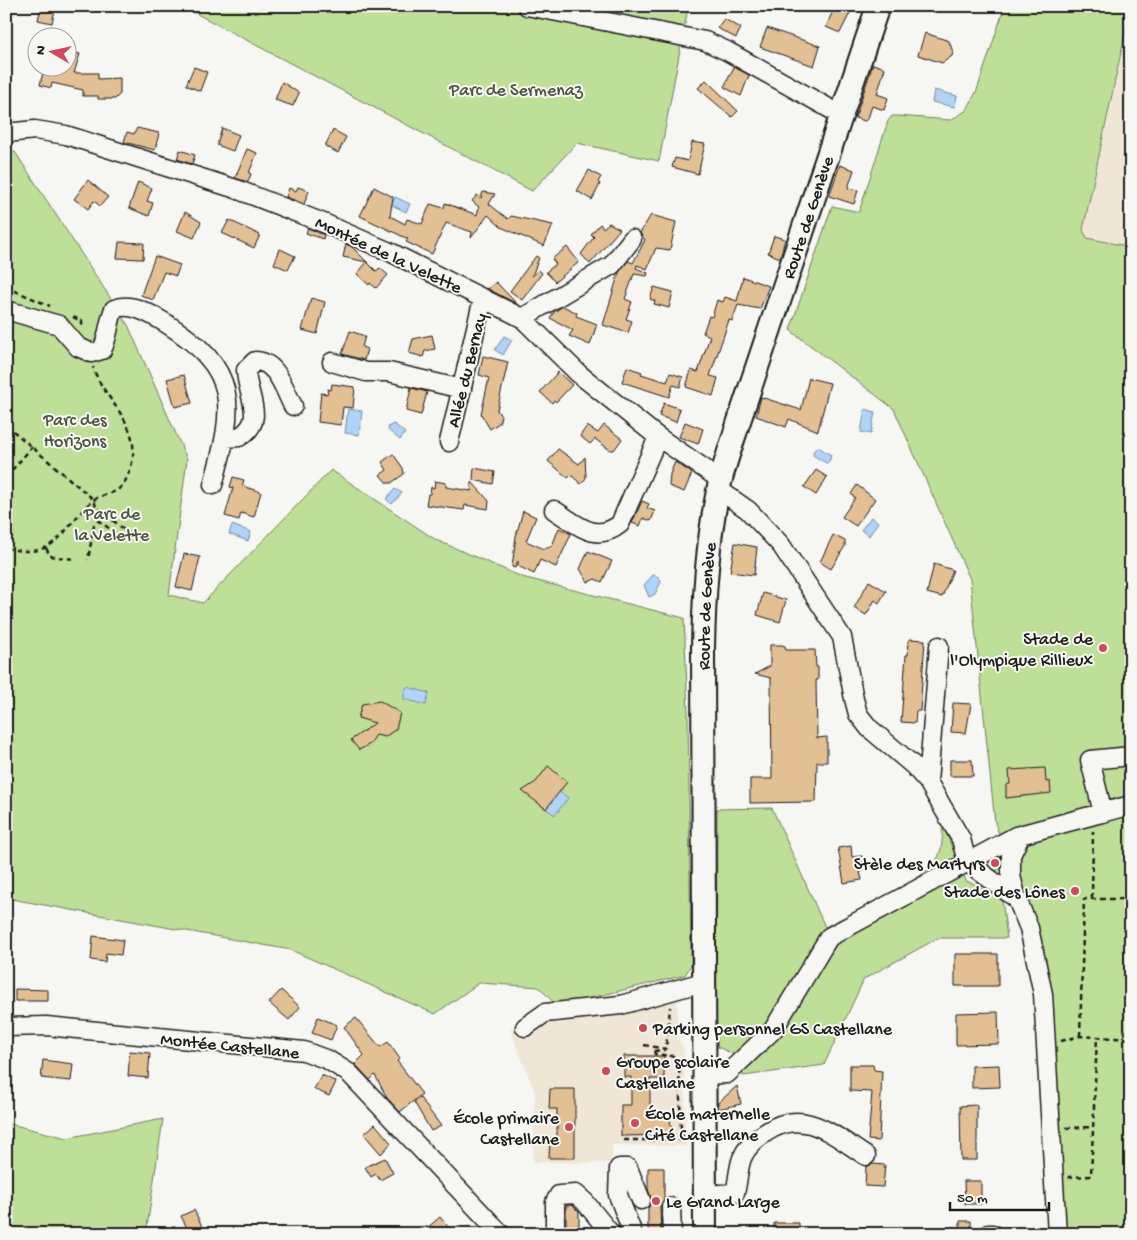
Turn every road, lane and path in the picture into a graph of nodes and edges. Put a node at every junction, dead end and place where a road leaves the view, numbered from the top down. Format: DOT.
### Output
graph roads {
  1 [pos="527,6"];
  2 [pos="878,6"];
  3 [pos="841,115"];
  4 [pos="6,133"];
  5 [pos="632,239"];
  6 [pos="483,298"];
  7 [pos="6,310"];
  8 [pos="522,318"];
  9 [pos="92,353"];
  10 [pos="332,362"];
  11 [pos="462,389"];
  12 [pos="292,406"];
  13 [pos="6,425"];
  14 [pos="658,437"];
  15 [pos="226,438"];
  16 [pos="449,442"];
  17 [pos="32,447"];
  18 [pos="6,477"];
  19 [pos="720,484"];
  20 [pos="213,485"];
  21 [pos="93,499"];
  22 [pos="554,510"];
  23 [pos="6,548"];
  24 [pos="46,548"];
  25 [pos="74,559"];
  26 [pos="88,560"];
  27 [pos="939,646"];
  28 [pos="1131,756"];
  29 [pos="928,782"];
  30 [pos="1131,805"];
  31 [pos="1103,813"];
  32 [pos="1092,827"];
  33 [pos="1021,835"];
  34 [pos="967,862"];
  35 [pos="1092,899"];
  36 [pos="1131,899"];
  37 [pos="1017,900"];
  38 [pos="703,982"];
  39 [pos="672,991"];
  40 [pos="6,1027"];
  41 [pos="525,1027"];
  42 [pos="1080,1036"];
  43 [pos="1097,1037"];
  44 [pos="1131,1039"];
  45 [pos="1054,1043"];
  46 [pos="644,1046"];
  47 [pos="666,1050"];
  48 [pos="704,1075"];
  49 [pos="1093,1127"];
  50 [pos="1060,1129"];
  51 [pos="624,1140"];
  52 [pos="866,1156"];
  53 [pos="1063,1178"];
  54 [pos="704,1195"];
  55 [pos="641,1200"];
  56 [pos="671,1207"];
  57 [pos="501,1234"];
  58 [pos="555,1234"];
  59 [pos="611,1234"];
  60 [pos="633,1234"];
  61 [pos="672,1234"];
  62 [pos="705,1234"];
  63 [pos="988,1234"];
  64 [pos="993,1234"];
  65 [pos="1057,1234"];
  1 -- 3 [label="street"];
  2 -- 3 [label="main road, Route de Genève"];
  3 -- 19 [label="main road, Route de Genève"];
  4 -- 6 [label="street, Montée de la Velette"];
  5 -- 8 [label="street"];
  6 -- 8 [label="street, Montée de la Velette"];
  6 -- 11 [label="street, Allée du Bernay"];
  7 -- 9 [label="street"];
  8 -- 14 [label="street, Montée de la Velette"];
  9 -- 15 [label="street"];
  9 -- 21 [label="path"];
  10 -- 11 [label="street"];
  11 -- 16 [label="street, Allée du Bernay"];
  12 -- 15 [label="street"];
  13 -- 17 [label="path"];
  14 -- 19 [label="street, Montée de la Velette"];
  14 -- 22 [label="street"];
  15 -- 20 [label="street"];
  17 -- 18 [label="path"];
  17 -- 21 [label="path"];
  19 -- 29 [label="street, Montée de la Velette"];
  19 -- 38 [label="main road, Route de Genève"];
  21 -- 24 [label="path"];
  21 -- 26 [label="path"];
  23 -- 24 [label="path"];
  24 -- 25 [label="path"];
  27 -- 29 [label="street"];
  28 -- 31 [label="street"];
  29 -- 34 [label="street, Montée de la Velette"];
  30 -- 31 [label="street"];
  31 -- 33 [label="street"];
  32 -- 35 [label="path"];
  33 -- 34 [label="street"];
  33 -- 37 [label="street"];
  34 -- 37 [label="street"];
  34 -- 48 [label="street"];
  35 -- 36 [label="path"];
  35 -- 42 [label="path"];
  37 -- 65 [label="street"];
  38 -- 39 [label="street"];
  38 -- 48 [label="main road, Route de Genève"];
  39 -- 41 [label="street"];
  39 -- 47 [label="path"];
  40 -- 57 [label="street, Montée Castellane"];
  42 -- 43 [label="path"];
  42 -- 45 [label="path"];
  43 -- 44 [label="path"];
  43 -- 49 [label="path"];
  46 -- 47 [label="path"];
  47 -- 51 [label="path"];
  48 -- 54 [label="main road, Route de Genève"];
  49 -- 50 [label="path"];
  49 -- 53 [label="path"];
  52 -- 54 [label="street"];
  54 -- 62 [label="main road, Route de Genève"];
  55 -- 60 [label="street"];
  56 -- 61 [label="street"];
  58 -- 59 [label="street"];
  63 -- 64 [label="street"];
}
